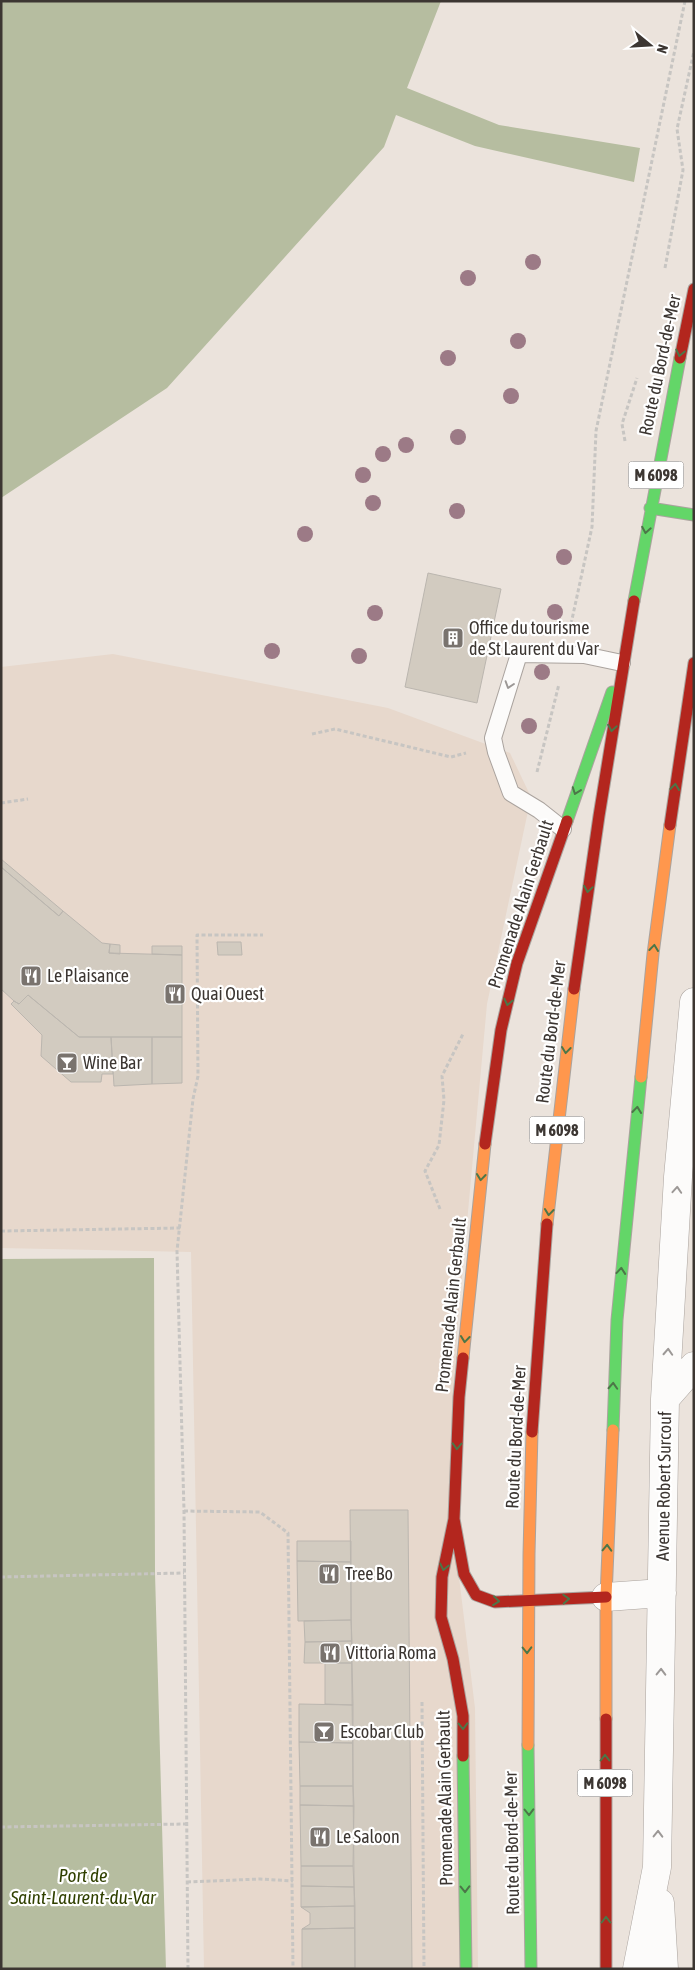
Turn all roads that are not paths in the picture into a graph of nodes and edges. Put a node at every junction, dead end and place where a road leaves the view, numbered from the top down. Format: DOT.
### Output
graph roads {
  1 [pos="694,288"];
  2 [pos="650,508"];
  3 [pos="694,515"];
  4 [pos="622,663"];
  5 [pos="694,663"];
  6 [pos="563,829"];
  7 [pos="694,1002"];
  8 [pos="683,1278"];
  9 [pos="694,1366"];
  10 [pos="666,1399"];
  11 [pos="454,1519"];
  12 [pos="662,1593"];
  13 [pos="606,1597"];
  14 [pos="527,1601"];
  15 [pos="657,1866"];
  16 [pos="466,1969"];
  17 [pos="531,1969"];
  18 [pos="606,1969"];
  19 [pos="637,1969"];
  20 [pos="664,1969"];
  1 -- 2 [label="main road, Route du Bord-de-Mer / M 6098, one-way"];
  2 -- 3 [label="main road"];
  2 -- 4 [label="main road, Route du Bord-de-Mer / M 6098, one-way"];
  4 -- 6 [label="main road, Promenade Alain Gerbault, one-way"];
  4 -- 6 [label="lane, one-way"];
  4 -- 14 [label="main road, Route du Bord-de-Mer / M 6098, one-way"];
  13 -- 5 [label="main road, M 6098, one-way"];
  6 -- 11 [label="main road, Promenade Alain Gerbault, one-way"];
  8 -- 7 [label="street, Avenue Robert Surcouf, one-way"];
  10 -- 8 [label="street, Avenue Robert Surcouf, one-way"];
  9 -- 10 [label="street"];
  10 -- 12 [label="street, Avenue Robert Surcouf"];
  11 -- 14 [label="main road, one-way"];
  11 -- 16 [label="main road, Promenade Alain Gerbault, one-way"];
  12 -- 13 [label="street"];
  15 -- 12 [label="street, Avenue Robert Surcouf, one-way"];
  14 -- 13 [label="main road, one-way"];
  18 -- 13 [label="main road, M 6098, one-way"];
  14 -- 17 [label="main road, Route du Bord-de-Mer / M 6098, one-way"];
  15 -- 19 [label="street, Avenue Robert Surcouf"];
  15 -- 20 [label="street"];
}
